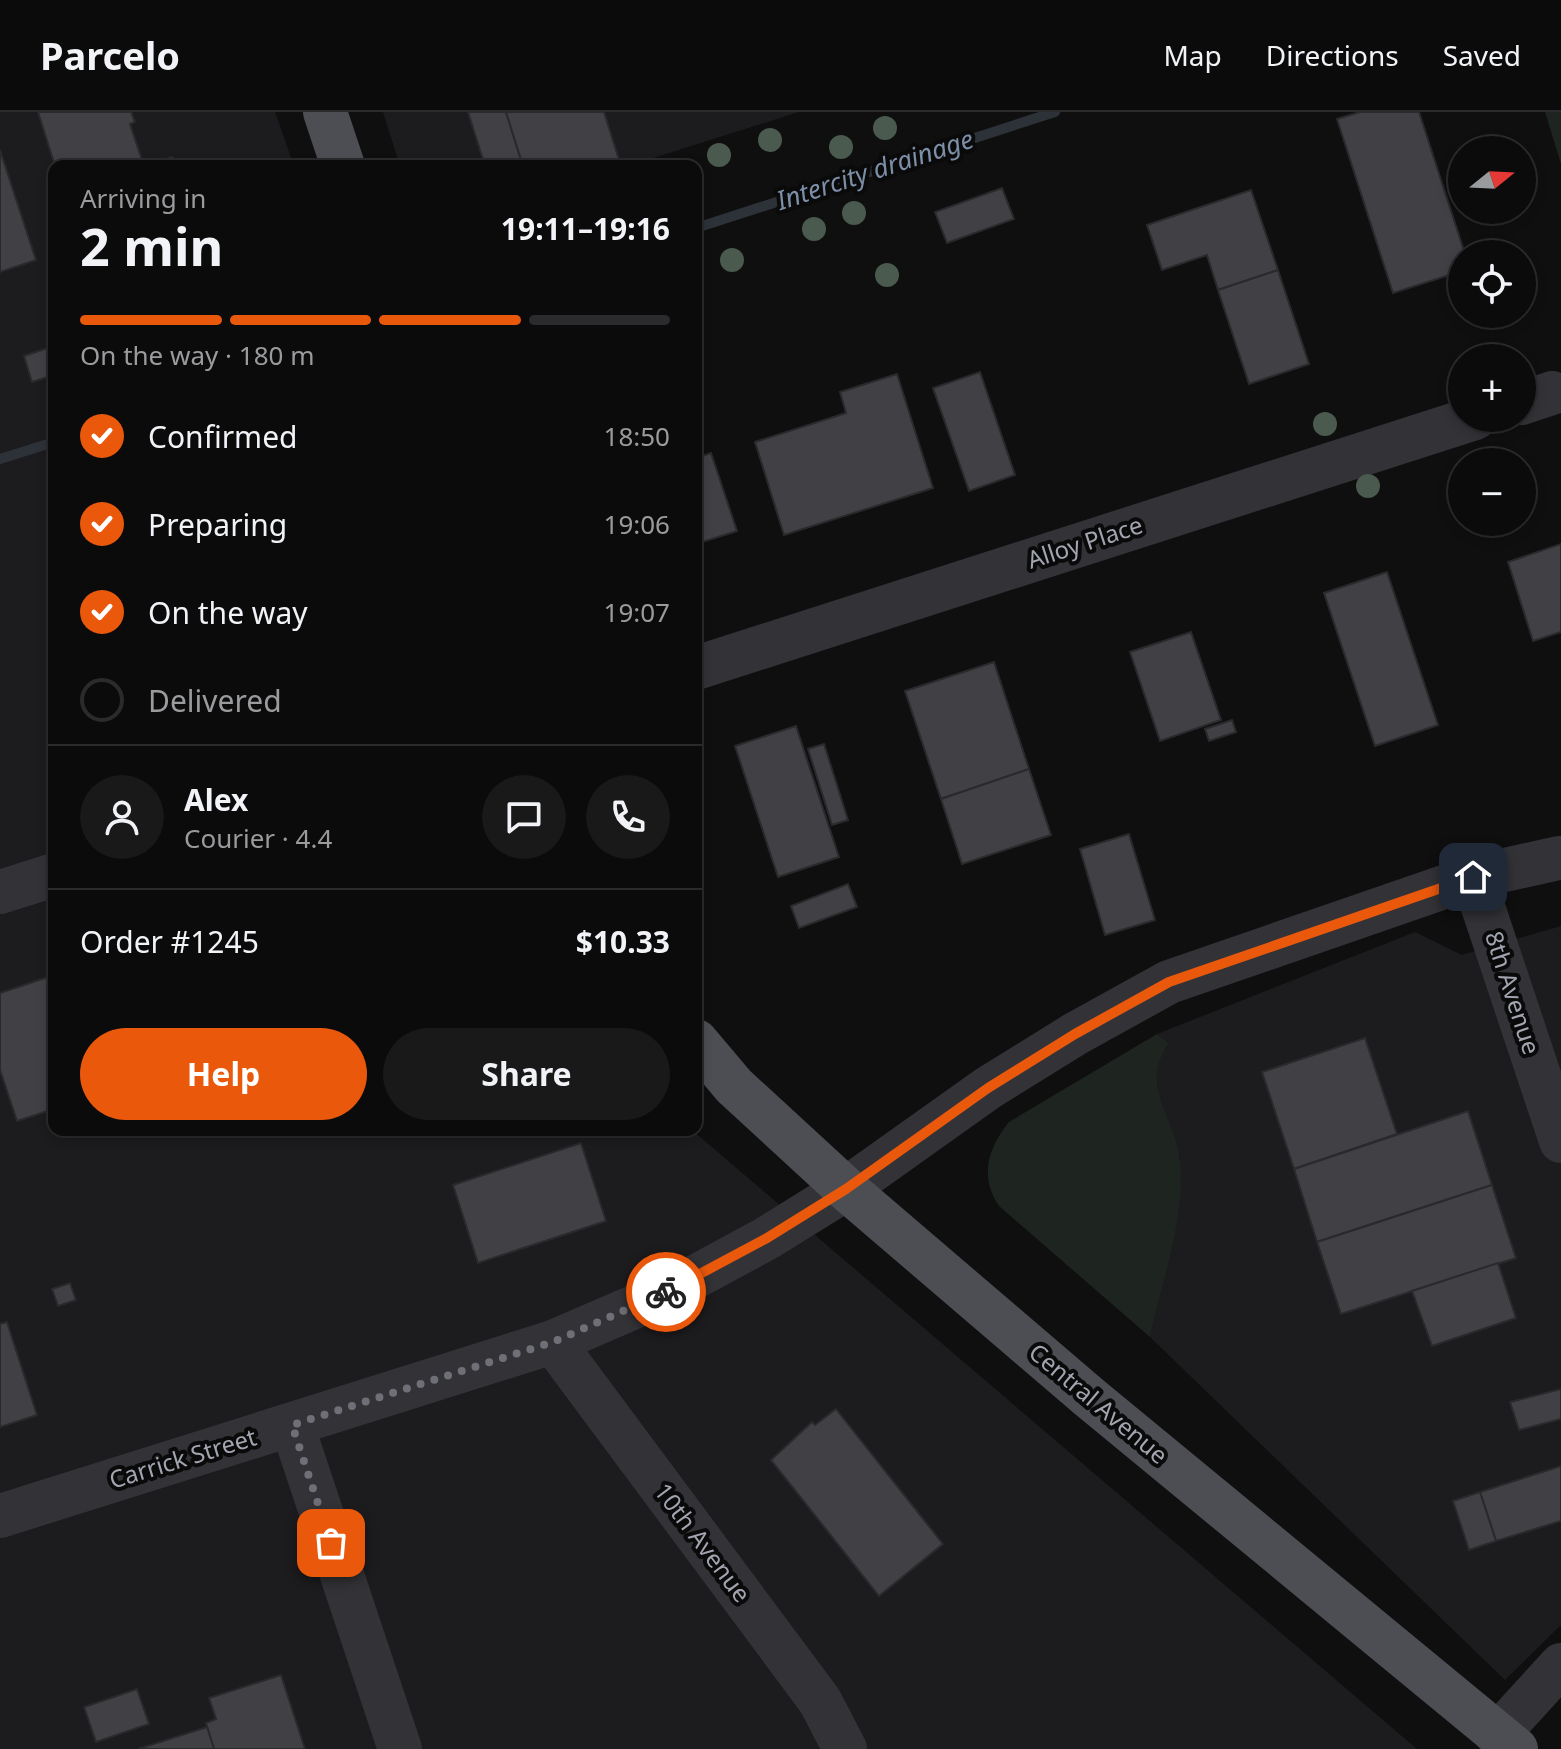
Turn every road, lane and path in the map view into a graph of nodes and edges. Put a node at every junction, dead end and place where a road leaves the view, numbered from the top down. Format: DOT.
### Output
graph roads {
  1 [pos="325,112"];
  2 [pos="341,160"];
  3 [pos="1448,427"];
  4 [pos="702,666"];
  5 [pos="1559,858"];
  6 [pos="48,877"];
  7 [pos="1473,877"];
  8 [pos="0,892"];
  9 [pos="702,1048"];
  10 [pos="1561,1141"];
  11 [pos="846,1189"];
  12 [pos="553,1342"];
  13 [pos="292,1425"];
  14 [pos="0,1516"];
  15 [pos="1561,1665"];
  16 [pos="1506,1742"];
  17 [pos="400,1749"];
  18 [pos="845,1749"];
  1 -- 2 [label="main road"];
  3 -- 4 [label="street, Alloy Place"];
  5 -- 7 [label="street"];
  6 -- 8 [label="street"];
  7 -- 10 [label="street, 8th Avenue"];
  7 -- 11 [label="street"];
  9 -- 11 [label="main road, Central Avenue"];
  11 -- 12 [label="street, Carrick Street"];
  11 -- 16 [label="main road, Central Avenue"];
  12 -- 13 [label="street, Carrick Street"];
  12 -- 18 [label="street, 10th Avenue"];
  13 -- 14 [label="street, Carrick Street"];
  13 -- 17 [label="street"];
  15 -- 16 [label="street"];
}
